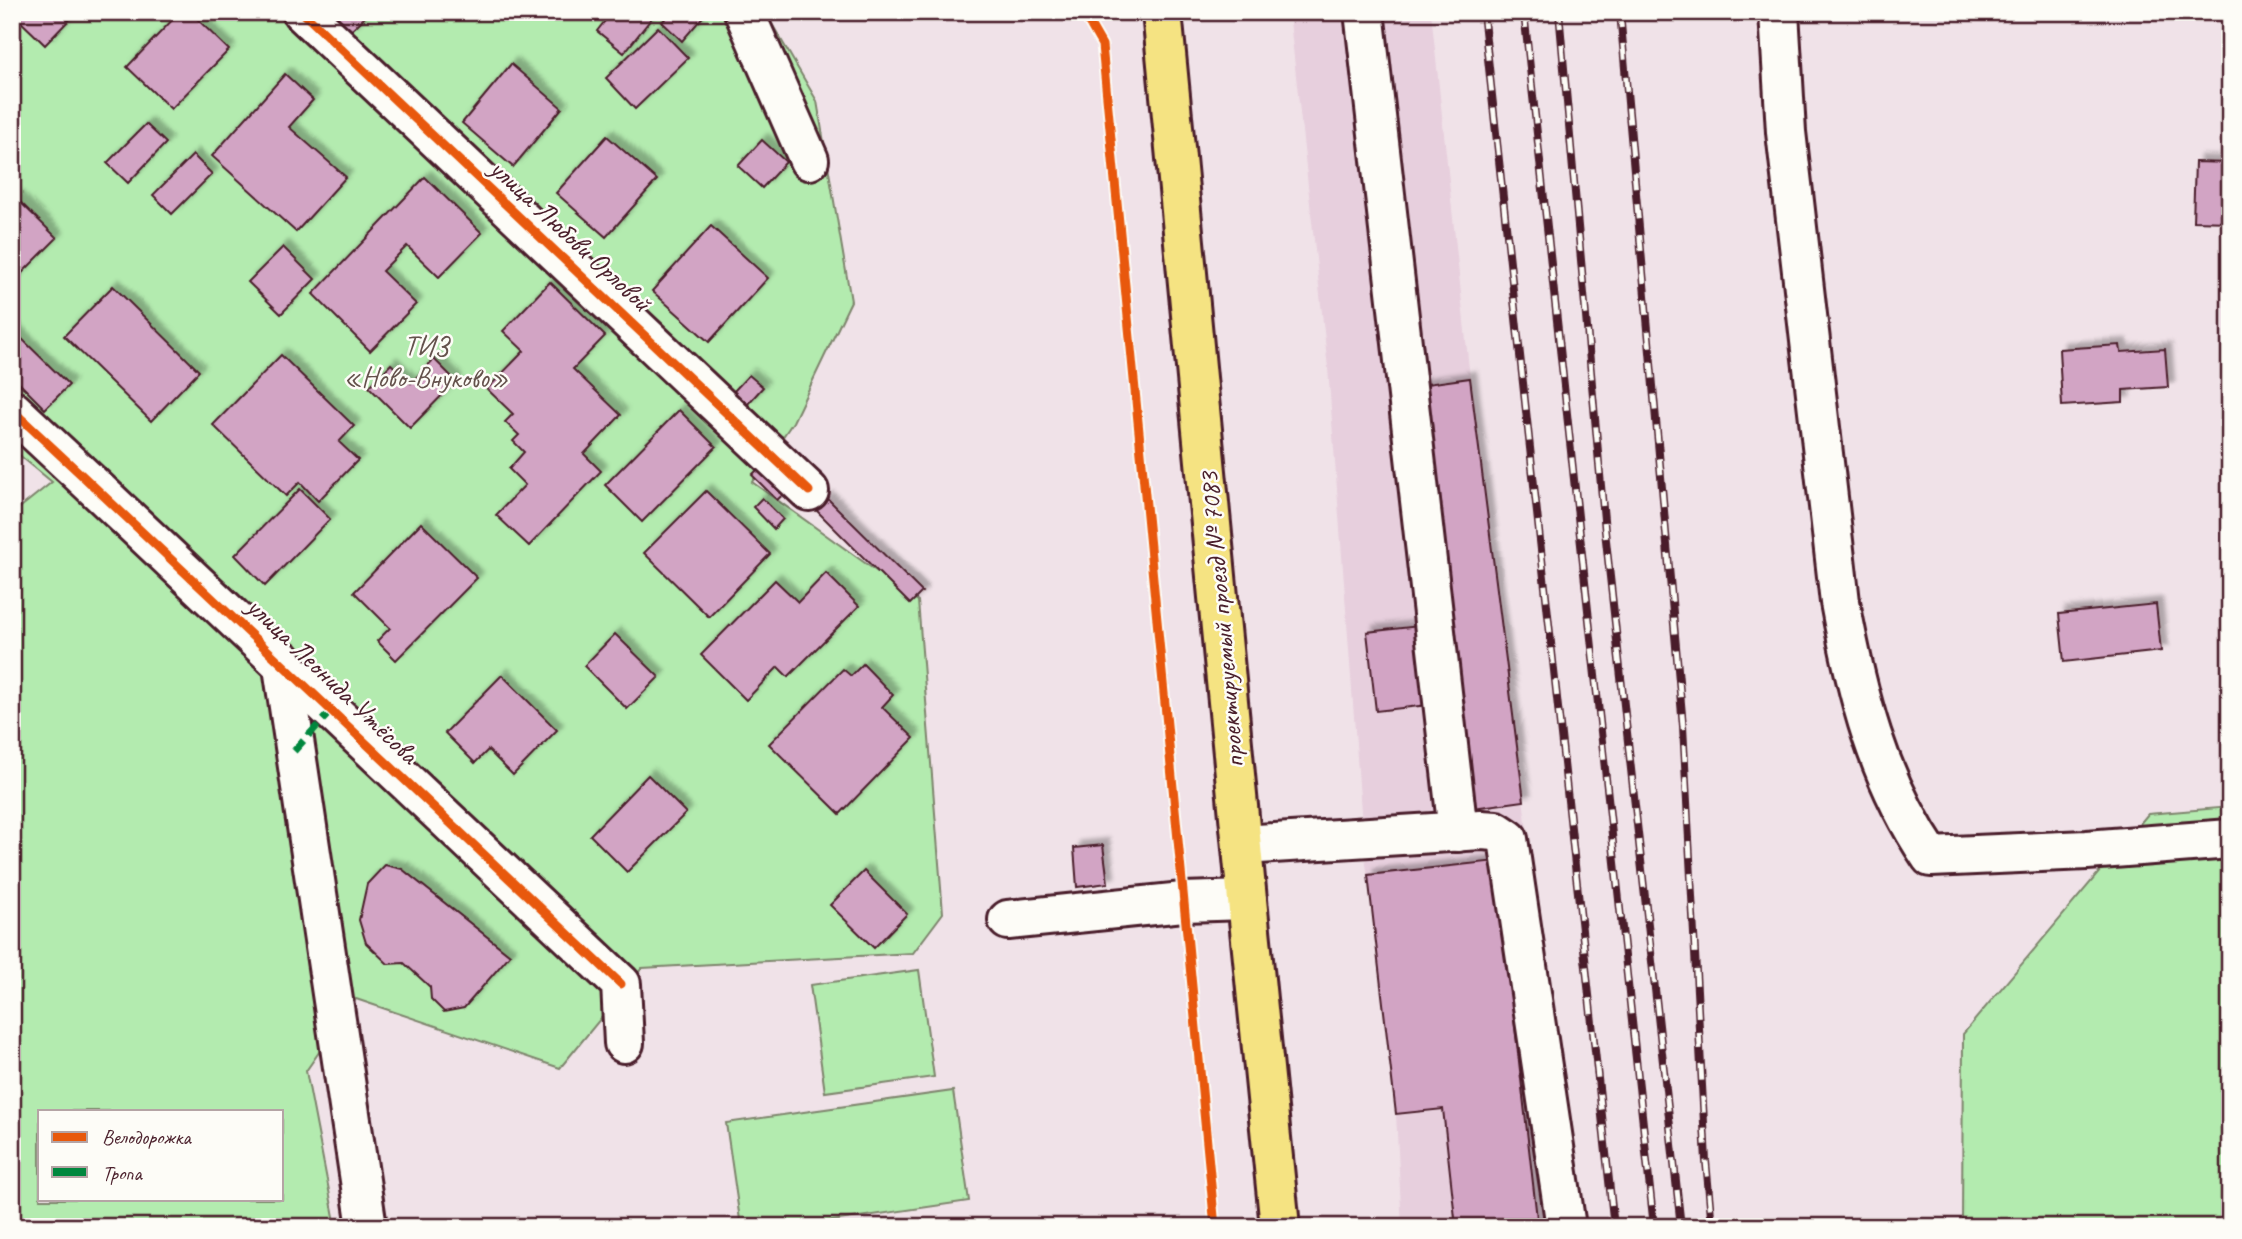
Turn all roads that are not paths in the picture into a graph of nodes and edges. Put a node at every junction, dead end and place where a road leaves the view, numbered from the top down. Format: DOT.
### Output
graph roads {
  1 [pos="302,12"];
  2 [pos="744,12"];
  3 [pos="1162,12"];
  4 [pos="1779,12"];
  5 [pos="1365,20"];
  6 [pos="809,160"];
  7 [pos="12,410"];
  8 [pos="809,491"];
  9 [pos="282,660"];
  10 [pos="1458,832"];
  11 [pos="2230,839"];
  12 [pos="1242,845"];
  13 [pos="1247,900"];
  14 [pos="1008,920"];
  15 [pos="624,1042"];
  16 [pos="367,1227"];
  17 [pos="1280,1227"];
  18 [pos="1566,1227"];
  1 -- 8 [label="street, улица Любови Орловой"];
  2 -- 6 [label="street"];
  3 -- 12 [label="main road, проектируемый проезд № 7083"];
  4 -- 11 [label="street"];
  5 -- 10 [label="street"];
  7 -- 9 [label="street, улица Леонида Утёсова"];
  9 -- 15 [label="street, улица Леонида Утёсова"];
  9 -- 16 [label="street"];
  10 -- 12 [label="street"];
  10 -- 18 [label="street"];
  12 -- 13 [label="main road, проектируемый проезд № 7083"];
  13 -- 14 [label="street"];
  13 -- 17 [label="main road, проектируемый проезд № 7083"];
}
